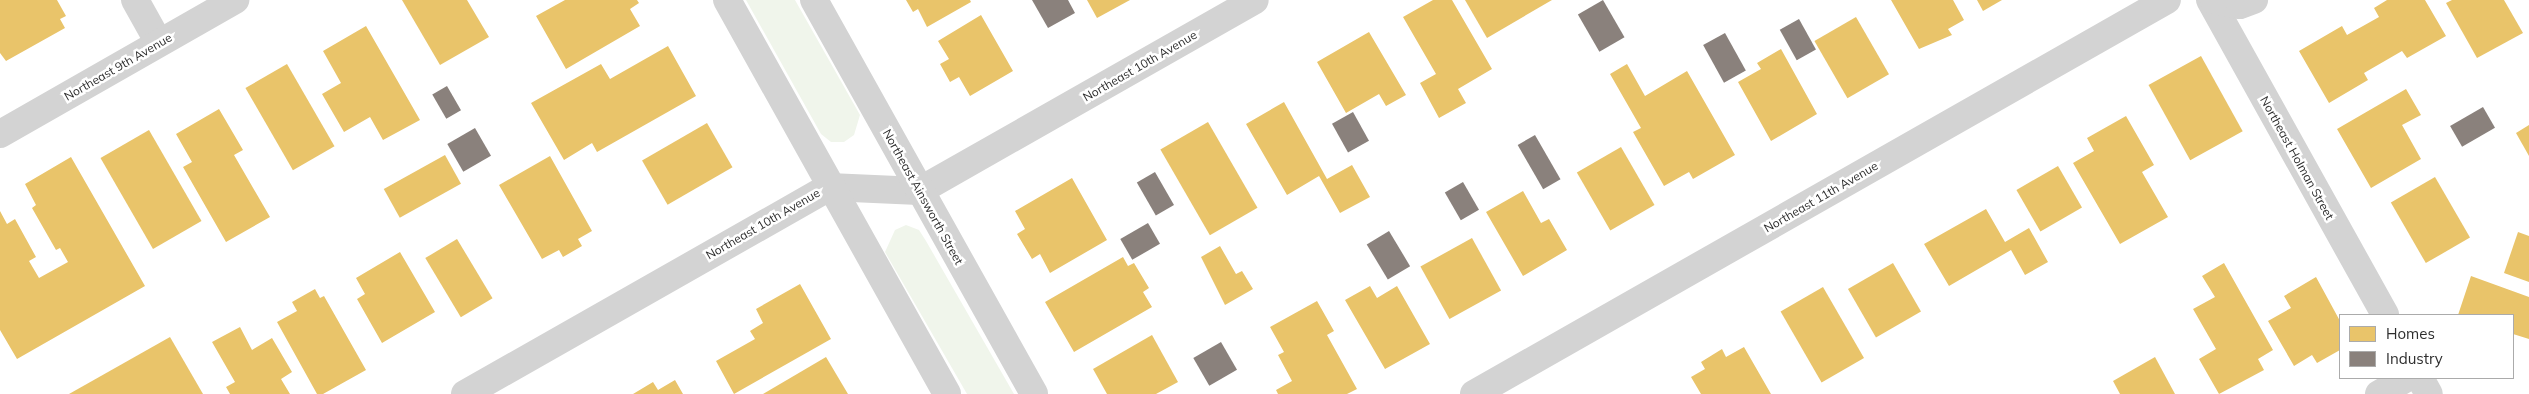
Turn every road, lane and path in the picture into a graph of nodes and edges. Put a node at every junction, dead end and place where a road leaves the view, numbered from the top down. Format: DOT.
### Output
graph roads {
  1 [pos="135,0"];
  2 [pos="235,0"];
  3 [pos="727,0"];
  4 [pos="814,0"];
  5 [pos="1255,0"];
  6 [pos="2167,0"];
  7 [pos="2210,0"];
  8 [pos="2214,0"];
  9 [pos="2254,0"];
  10 [pos="160,43"];
  11 [pos="0,134"];
  12 [pos="828,187"];
  13 [pos="919,192"];
  14 [pos="2384,314"];
  15 [pos="2405,379"];
  16 [pos="2421,379"];
  17 [pos="465,394"];
  18 [pos="946,394"];
  19 [pos="1034,394"];
  20 [pos="1474,394"];
  21 [pos="2379,394"];
  22 [pos="2429,394"];
  1 -- 10 [label="street"];
  2 -- 10 [label="street, Northeast 9th Avenue"];
  3 -- 12 [label="street"];
  4 -- 13 [label="street, Northeast Ainsworth Street"];
  5 -- 13 [label="street, Northeast 10th Avenue"];
  6 -- 20 [label="street, Northeast 11th Avenue"];
  7 -- 14 [label="street, Northeast Holman Street"];
  8 -- 9 [label="street"];
  10 -- 11 [label="street, Northeast 9th Avenue"];
  12 -- 13 [label="street, Northeast 10th Avenue"];
  12 -- 17 [label="street, Northeast 10th Avenue"];
  12 -- 18 [label="street"];
  13 -- 19 [label="street, Northeast Ainsworth Street"];
  15 -- 21 [label="street"];
  16 -- 22 [label="street"];
}
